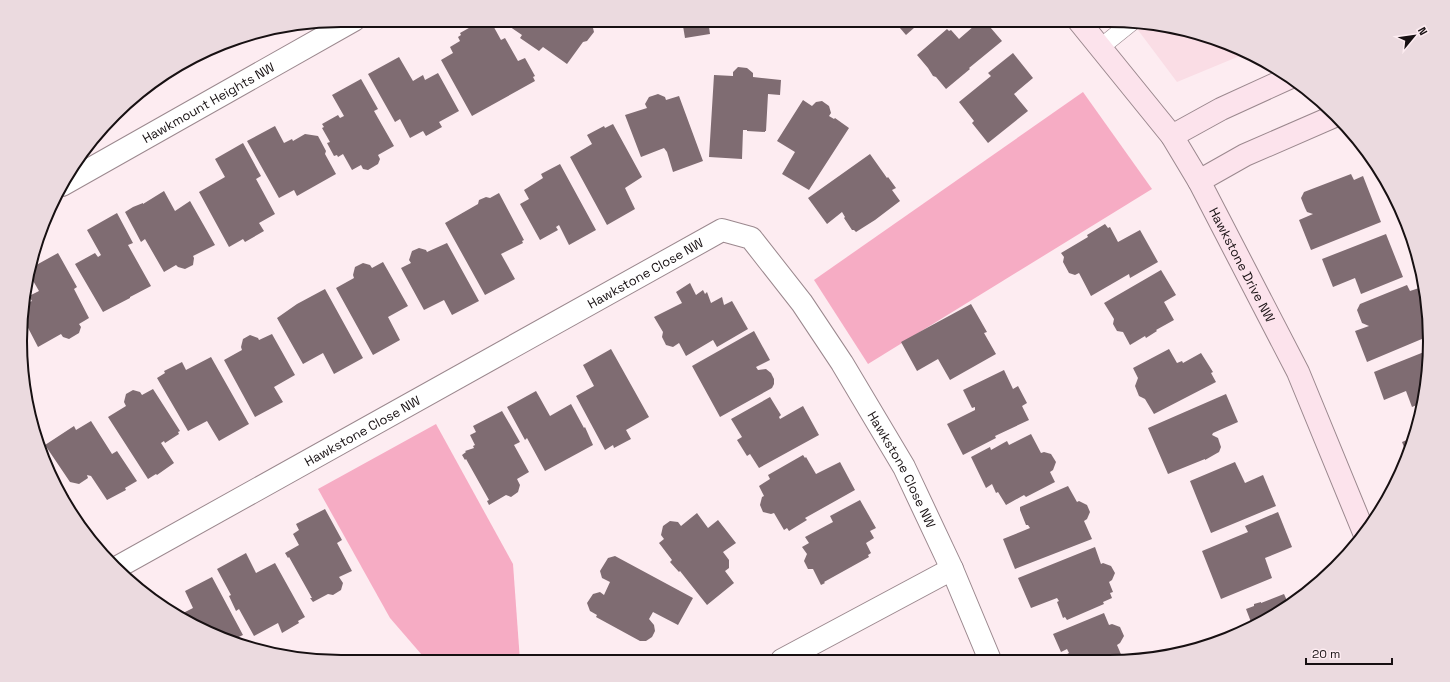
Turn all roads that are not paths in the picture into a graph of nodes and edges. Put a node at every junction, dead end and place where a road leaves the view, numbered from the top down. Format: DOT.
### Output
graph roads {
  1 [pos="342,27"];
  2 [pos="1084,27"];
  3 [pos="1125,28"];
  4 [pos="1101,47"];
  5 [pos="1284,80"];
  6 [pos="1330,118"];
  7 [pos="1172,136"];
  8 [pos="72,179"];
  9 [pos="1199,181"];
  10 [pos="1362,526"];
  11 [pos="121,565"];
  12 [pos="952,569"];
  13 [pos="791,655"];
  14 [pos="988,655"];
  1 -- 8 [label="street, Hawkmount Heights NW"];
  2 -- 4 [label="street, Hawkstone Drive NW"];
  3 -- 4 [label="lane"];
  4 -- 7 [label="street, Hawkstone Drive NW"];
  5 -- 7 [label="street"];
  6 -- 9 [label="street"];
  7 -- 9 [label="street, Hawkstone Drive NW"];
  9 -- 10 [label="street, Hawkstone Drive NW"];
  11 -- 12 [label="street, Hawkstone Close NW"];
  12 -- 13 [label="street"];
  12 -- 14 [label="street, Hawkstone Close NW"];
}
